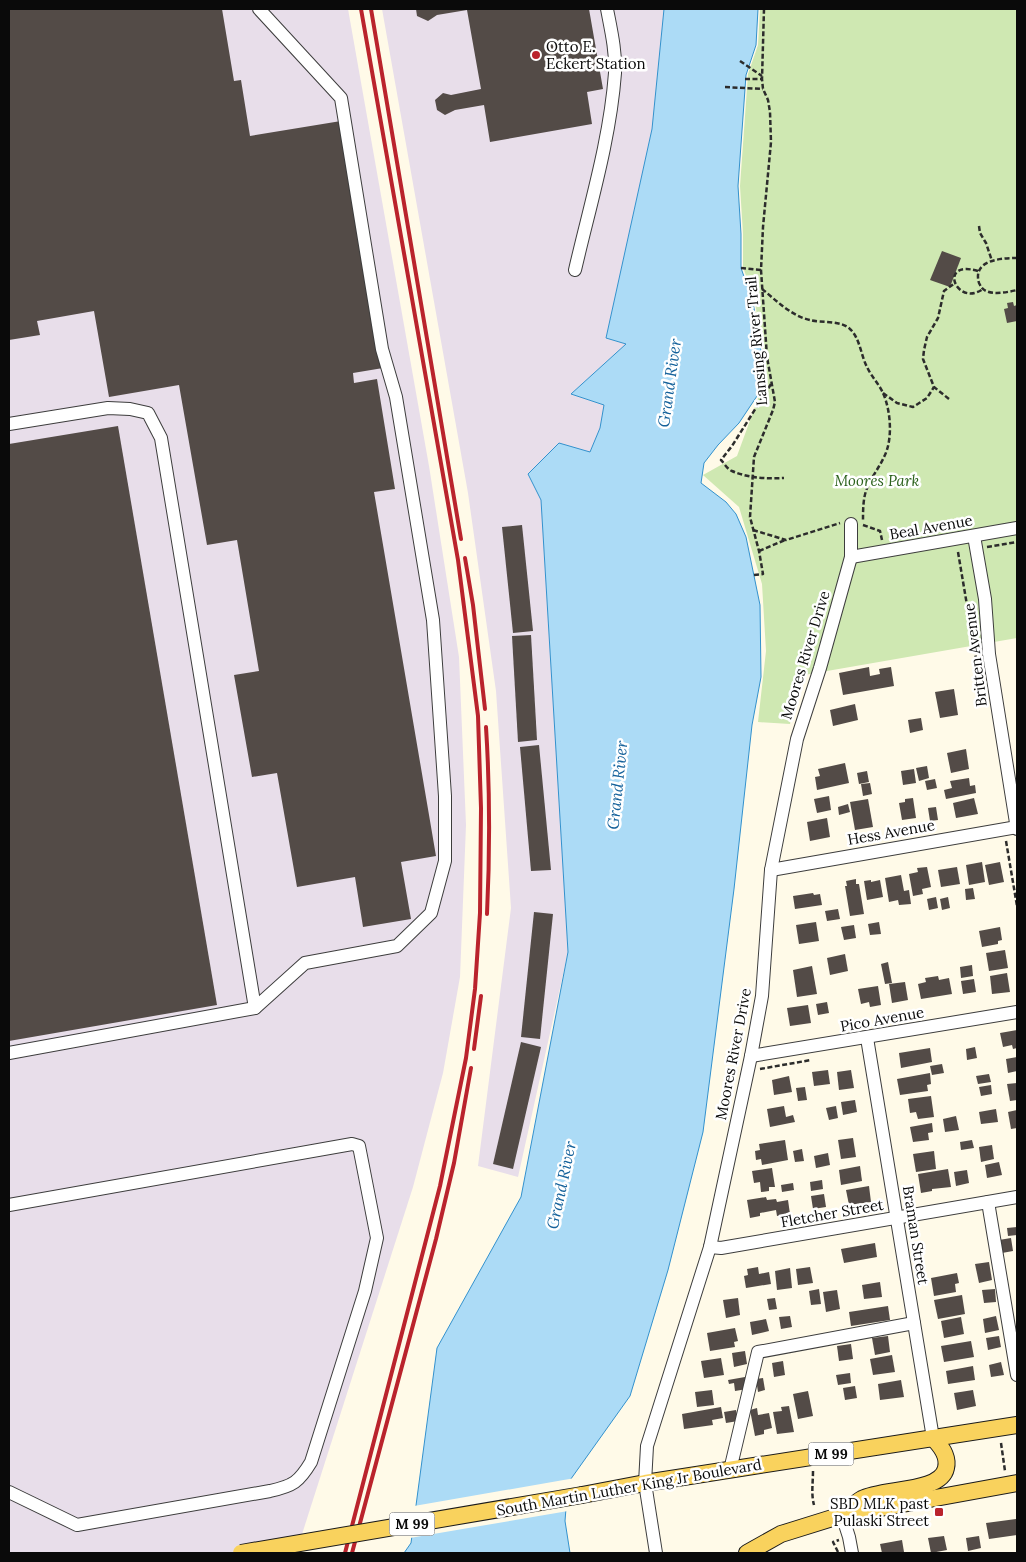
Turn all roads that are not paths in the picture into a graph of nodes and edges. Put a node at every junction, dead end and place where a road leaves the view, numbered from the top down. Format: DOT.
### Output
graph roads {
  1 [pos="259,9"];
  2 [pos="607,9"];
  3 [pos="575,270"];
  4 [pos="9,424"];
  5 [pos="857,524"];
  6 [pos="1017,528"];
  7 [pos="974,536"];
  8 [pos="851,557"];
  9 [pos="1017,828"];
  10 [pos="771,870"];
  11 [pos="255,1008"];
  12 [pos="1017,1012"];
  13 [pos="867,1038"];
  14 [pos="9,1053"];
  15 [pos="751,1056"];
  16 [pos="1017,1197"];
  17 [pos="988,1202"];
  18 [pos="9,1205"];
  19 [pos="897,1218"];
  20 [pos="710,1247"];
  21 [pos="914,1323"];
  22 [pos="1017,1375"];
  23 [pos="1017,1425"];
  24 [pos="933,1438"];
  25 [pos="730,1470"];
  26 [pos="644,1483"];
  27 [pos="1017,1483"];
  28 [pos="9,1492"];
  29 [pos="842,1515"];
  30 [pos="241,1553"];
  31 [pos="656,1553"];
  32 [pos="747,1553"];
  33 [pos="852,1553"];
  1 -- 11 [label="street"];
  2 -- 3 [label="street"];
  4 -- 11 [label="street"];
  5 -- 8 [label="street, Moores River Drive"];
  6 -- 7 [label="street, Beal Avenue"];
  7 -- 8 [label="street, Beal Avenue"];
  7 -- 9 [label="street, Britten Avenue"];
  8 -- 10 [label="street, Moores River Drive"];
  9 -- 10 [label="street, Hess Avenue"];
  10 -- 15 [label="street, Moores River Drive"];
  11 -- 14 [label="street"];
  12 -- 13 [label="street, Pico Avenue"];
  13 -- 15 [label="street, Pico Avenue"];
  13 -- 19 [label="street, Braman Street"];
  15 -- 20 [label="street, Moores River Drive"];
  16 -- 17 [label="street, Fletcher Street"];
  17 -- 19 [label="street, Fletcher Street"];
  17 -- 22 [label="street"];
  18 -- 28 [label="street"];
  19 -- 20 [label="street, Fletcher Street"];
  19 -- 21 [label="street, Braman Street"];
  20 -- 26 [label="street, Moores River Drive"];
  21 -- 24 [label="street, Braman Street"];
  21 -- 25 [label="street"];
  23 -- 24 [label="main road, South Martin Luther King Jr Boulevard / M 99"];
  24 -- 25 [label="main road, South Martin Luther King Jr Boulevard / M 99"];
  24 -- 29 [label="main road"];
  25 -- 26 [label="main road, South Martin Luther King Jr Boulevard / M 99"];
  26 -- 30 [label="main road, South Martin Luther King Jr Boulevard / M 99, bridge"];
  26 -- 31 [label="street, Moores River Drive"];
  27 -- 29 [label="main road"];
  29 -- 32 [label="main road"];
  29 -- 33 [label="street"];
}
